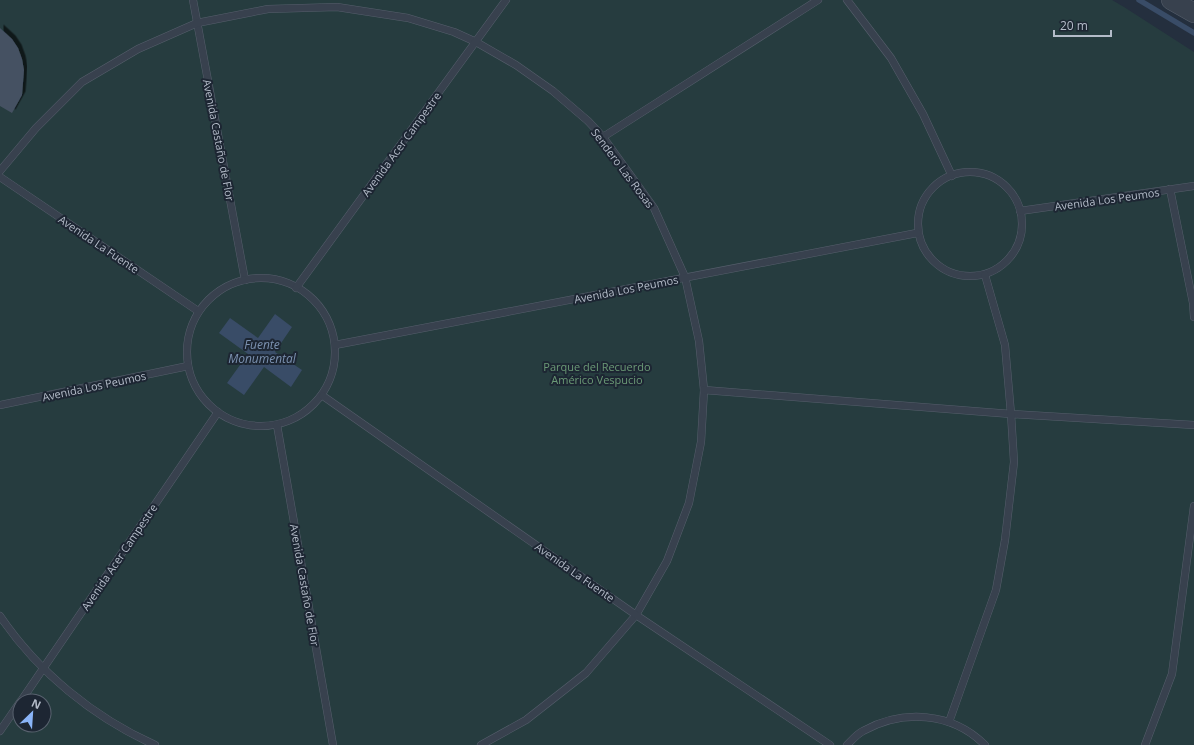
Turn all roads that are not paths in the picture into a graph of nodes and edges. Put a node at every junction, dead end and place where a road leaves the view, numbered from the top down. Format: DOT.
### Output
graph roads {
  1 [pos="193,0"];
  2 [pos="506,0"];
  3 [pos="818,0"];
  4 [pos="848,0"];
  5 [pos="1171,0"];
  6 [pos="1194,13"];
  7 [pos="197,23"];
  8 [pos="476,42"];
  9 [pos="603,137"];
  10 [pos="0,171"];
  11 [pos="952,176"];
  12 [pos="0,177"];
  13 [pos="1194,186"];
  14 [pos="1170,189"];
  15 [pos="1020,211"];
  16 [pos="917,232"];
  17 [pos="985,275"];
  18 [pos="685,277"];
  19 [pos="245,280"];
  20 [pos="296,288"];
  21 [pos="198,311"];
  22 [pos="1194,317"];
  23 [pos="335,345"];
  24 [pos="188,366"];
  25 [pos="704,390"];
  26 [pos="323,396"];
  27 [pos="0,405"];
  28 [pos="218,412"];
  29 [pos="1011,414"];
  30 [pos="277,425"];
  31 [pos="1194,425"];
  32 [pos="1194,506"];
  33 [pos="636,615"];
  34 [pos="0,616"];
  35 [pos="43,669"];
  36 [pos="26,693"];
  37 [pos="12,714"];
  38 [pos="949,722"];
  39 [pos="0,731"];
  40 [pos="155,745"];
  41 [pos="333,745"];
  42 [pos="481,745"];
  43 [pos="830,745"];
  44 [pos="847,745"];
  45 [pos="985,745"];
  46 [pos="1145,745"];
  1 -- 7 [label="lane, Avenida Castaño de Flor"];
  2 -- 8 [label="lane, Avenida Acer Campestre"];
  3 -- 9 [label="lane"];
  4 -- 11 [label="lane"];
  5 -- 6 [label="street"];
  7 -- 8 [label="lane, Sendero Las Rosas"];
  7 -- 10 [label="lane, Sendero Las Rosas"];
  7 -- 19 [label="lane, Avenida Castaño de Flor"];
  8 -- 9 [label="lane, Sendero Las Rosas"];
  8 -- 20 [label="lane, Avenida Acer Campestre"];
  9 -- 18 [label="lane, Sendero Las Rosas"];
  11 -- 15 [label="lane"];
  11 -- 16 [label="lane"];
  12 -- 21 [label="lane, Avenida La Fuente"];
  13 -- 14 [label="lane, Avenida Los Peumos"];
  14 -- 15 [label="lane, Avenida Los Peumos"];
  14 -- 22 [label="lane"];
  15 -- 17 [label="lane"];
  16 -- 17 [label="lane"];
  16 -- 18 [label="lane, Avenida Los Peumos"];
  17 -- 29 [label="lane"];
  18 -- 23 [label="lane, Avenida Los Peumos"];
  18 -- 25 [label="lane, Sendero Las Rosas"];
  19 -- 20 [label="lane"];
  19 -- 21 [label="lane"];
  20 -- 23 [label="lane"];
  21 -- 24 [label="lane"];
  23 -- 26 [label="lane"];
  24 -- 27 [label="lane, Avenida Los Peumos"];
  24 -- 28 [label="lane"];
  25 -- 29 [label="lane"];
  25 -- 33 [label="lane, Sendero Las Rosas"];
  26 -- 30 [label="lane"];
  26 -- 33 [label="lane, Avenida La Fuente"];
  28 -- 30 [label="lane"];
  28 -- 35 [label="lane, Avenida Acer Campestre"];
  29 -- 31 [label="lane"];
  29 -- 38 [label="lane"];
  30 -- 41 [label="lane, Avenida Castaño de Flor"];
  32 -- 46 [label="lane"];
  33 -- 42 [label="lane, Sendero Las Rosas"];
  33 -- 43 [label="lane, Avenida La Fuente"];
  34 -- 35 [label="lane"];
  35 -- 36 [label="lane, Avenida Acer Campestre"];
  35 -- 40 [label="lane"];
  37 -- 39 [label="lane, Avenida Acer Campestre"];
  38 -- 44 [label="lane"];
  38 -- 45 [label="lane"];
}
